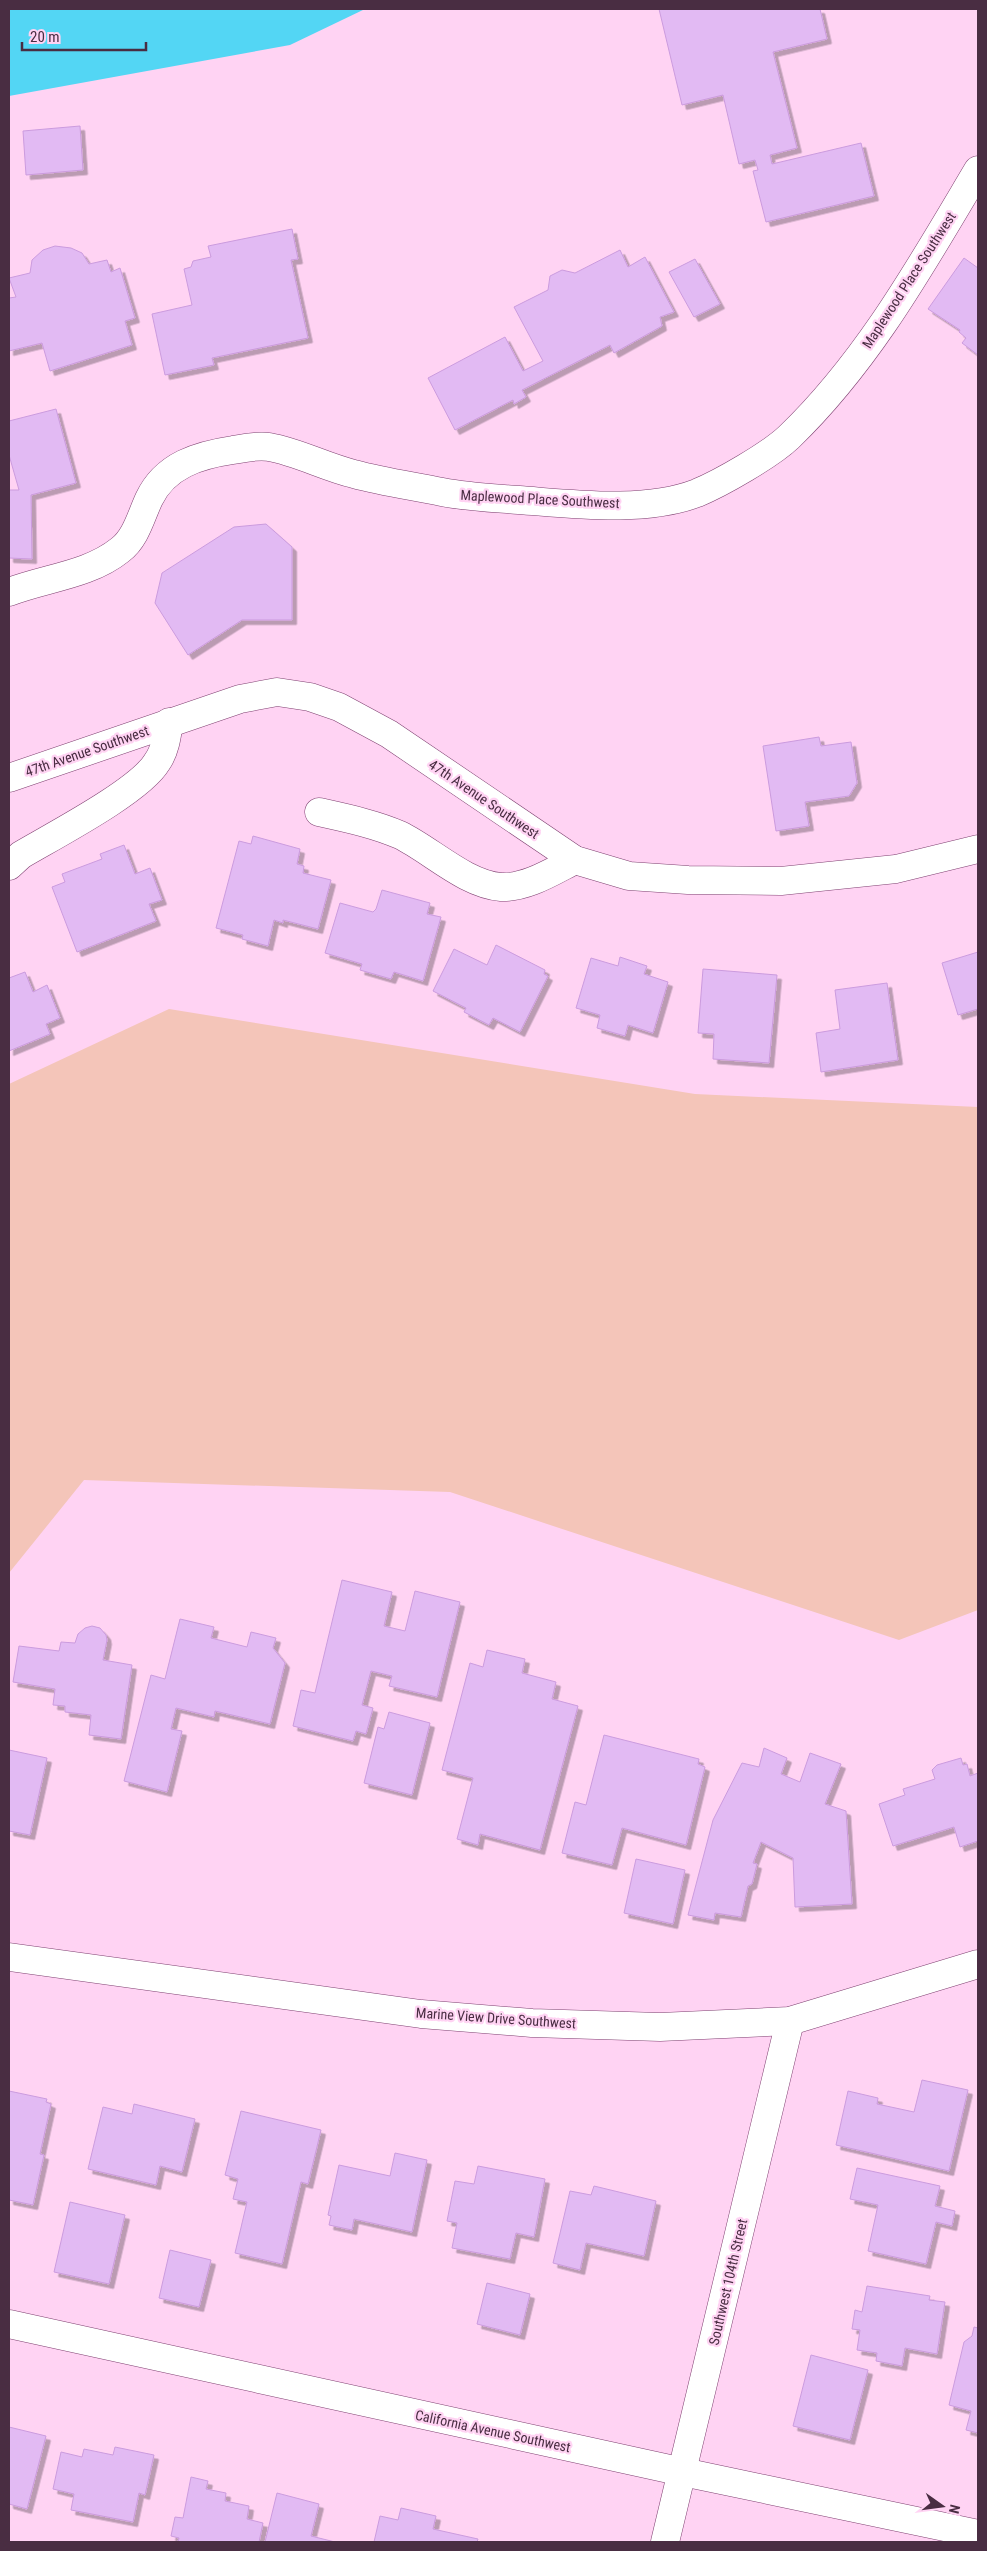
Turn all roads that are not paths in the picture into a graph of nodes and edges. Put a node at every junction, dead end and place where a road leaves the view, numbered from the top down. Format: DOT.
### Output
graph roads {
  1 [pos="978,170"];
  2 [pos="9,592"];
  3 [pos="169,722"];
  4 [pos="9,778"];
  5 [pos="319,812"];
  6 [pos="978,849"];
  7 [pos="575,860"];
  8 [pos="9,866"];
  9 [pos="9,1957"];
  10 [pos="978,1964"];
  11 [pos="790,2020"];
  12 [pos="9,2324"];
  13 [pos="683,2472"];
  14 [pos="978,2534"];
  15 [pos="665,2542"];
  1 -- 2 [label="street, Maplewood Place Southwest"];
  3 -- 4 [label="street, 47th Avenue Southwest"];
  3 -- 7 [label="street, 47th Avenue Southwest"];
  3 -- 8 [label="street"];
  5 -- 7 [label="street"];
  6 -- 7 [label="street, 47th Avenue Southwest"];
  9 -- 11 [label="street, Marine View Drive Southwest"];
  10 -- 11 [label="street, Marine View Drive Southwest"];
  11 -- 13 [label="street, Southwest 104th Street"];
  12 -- 13 [label="street, California Avenue Southwest"];
  13 -- 14 [label="street, California Avenue Southwest"];
  13 -- 15 [label="street, Southwest 104th Street"];
}
